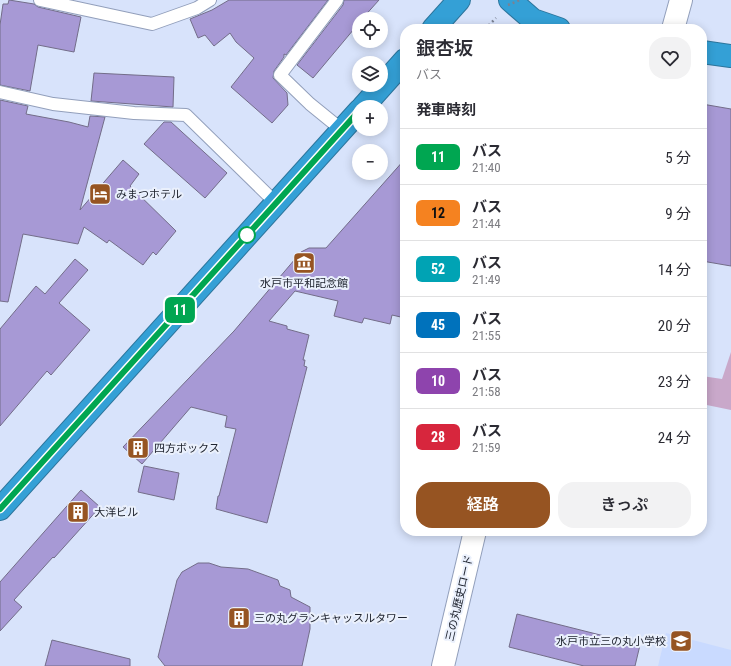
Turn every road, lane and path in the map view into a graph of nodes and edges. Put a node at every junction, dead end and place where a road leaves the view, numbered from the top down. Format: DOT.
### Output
graph roads {
  1 [pos="40,0"];
  2 [pos="210,0"];
  3 [pos="336,0"];
  4 [pos="459,0"];
  5 [pos="520,0"];
  6 [pos="681,0"];
  7 [pos="509,3"];
  8 [pos="437,24"];
  9 [pos="545,24"];
  10 [pos="674,24"];
  11 [pos="707,53"];
  12 [pos="731,56"];
  13 [pos="400,66"];
  14 [pos="0,92"];
  15 [pos="369,100"];
  16 [pos="352,119"];
  17 [pos="342,130"];
  18 [pos="276,203"];
  19 [pos="0,509"];
  20 [pos="475,536"];
  21 [pos="443,666"];
  1 -- 2 [label="lane"];
  3 -- 17 [label="lane"];
  4 -- 8 [label="highway"];
  5 -- 7 [label="path, bridge"];
  6 -- 10 [label="street"];
  7 -- 9 [label="highway"];
  11 -- 12 [label="highway"];
  13 -- 15 [label="highway"];
  14 -- 18 [label="lane"];
  16 -- 17 [label="highway"];
  17 -- 18 [label="highway"];
  18 -- 19 [label="highway"];
  20 -- 21 [label="street, 三の丸歴史ロード"];
}
